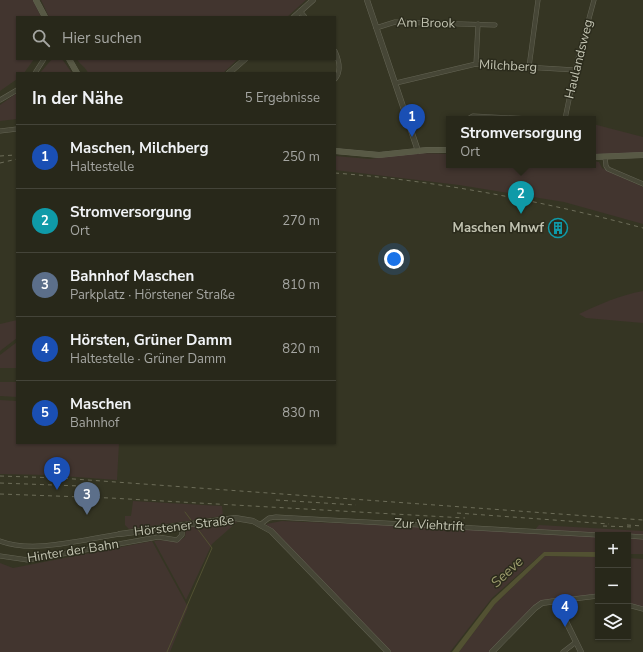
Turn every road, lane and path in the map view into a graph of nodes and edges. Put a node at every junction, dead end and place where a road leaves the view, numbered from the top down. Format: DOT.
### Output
graph roads {
  1 [pos="36,0"];
  2 [pos="313,0"];
  3 [pos="367,0"];
  4 [pos="538,0"];
  5 [pos="594,0"];
  6 [pos="300,11"];
  7 [pos="44,16"];
  8 [pos="295,16"];
  9 [pos="304,16"];
  10 [pos="478,24"];
  11 [pos="495,26"];
  12 [pos="376,28"];
  13 [pos="336,55"];
  14 [pos="70,60"];
  15 [pos="244,60"];
  16 [pos="43,61"];
  17 [pos="476,64"];
  18 [pos="529,67"];
  19 [pos="575,70"];
  20 [pos="36,72"];
  21 [pos="76,72"];
  22 [pos="230,72"];
  23 [pos="336,78"];
  24 [pos="396,83"];
  25 [pos="16,91"];
  26 [pos="0,100"];
  27 [pos="566,116"];
  28 [pos="16,129"];
  29 [pos="0,131"];
  30 [pos="446,150"];
  31 [pos="418,151"];
  32 [pos="336,152"];
  33 [pos="643,155"];
  34 [pos="605,156"];
  35 [pos="596,157"];
  36 [pos="643,184"];
  37 [pos="261,524"];
  38 [pos="182,526"];
  39 [pos="120,534"];
  40 [pos="595,535"];
  41 [pos="631,536"];
  42 [pos="643,537"];
  43 [pos="0,541"];
  44 [pos="0,556"];
  45 [pos="595,596"];
  46 [pos="556,601"];
  47 [pos="631,606"];
  48 [pos="643,609"];
  49 [pos="576,642"];
  50 [pos="388,652"];
  51 [pos="492,652"];
  52 [pos="563,652"];
  53 [pos="581,652"];
  1 -- 7 [label="main road"];
  2 -- 6 [label="street"];
  3 -- 12 [label="street"];
  4 -- 18 [label="street"];
  5 -- 19 [label="street, Haulandsweg"];
  6 -- 8 [label="street"];
  6 -- 9 [label="street"];
  10 -- 11 [label="street, Am Brook"];
  10 -- 12 [label="street, Am Brook"];
  10 -- 17 [label="street"];
  12 -- 24 [label="street"];
  13 -- 23 [label="street"];
  14 -- 21 [label="main road"];
  15 -- 22 [label="street"];
  16 -- 20 [label="street"];
  17 -- 18 [label="street, Milchberg"];
  17 -- 24 [label="street, Milchberg"];
  18 -- 19 [label="street, Milchberg"];
  19 -- 27 [label="street, Haulandsweg"];
  24 -- 31 [label="street"];
  25 -- 26 [label="street"];
  28 -- 29 [label="street"];
  30 -- 31 [label="main road"];
  31 -- 32 [label="main road"];
  33 -- 34 [label="main road"];
  34 -- 35 [label="main road"];
  34 -- 36 [label="street"];
  37 -- 38 [label="street, Hörstener Straße"];
  37 -- 40 [label="street, Zur Viehtrift"];
  37 -- 50 [label="street, Hörstener Straße"];
  38 -- 39 [label="street, Hörstener Straße"];
  38 -- 44 [label="street, Hinter der Bahn"];
  39 -- 43 [label="street, Hörstener Straße"];
  41 -- 42 [label="street"];
  45 -- 46 [label="street"];
  46 -- 49 [label="street"];
  46 -- 51 [label="street"];
  47 -- 48 [label="street"];
  49 -- 52 [label="street"];
  49 -- 53 [label="street"];
}
